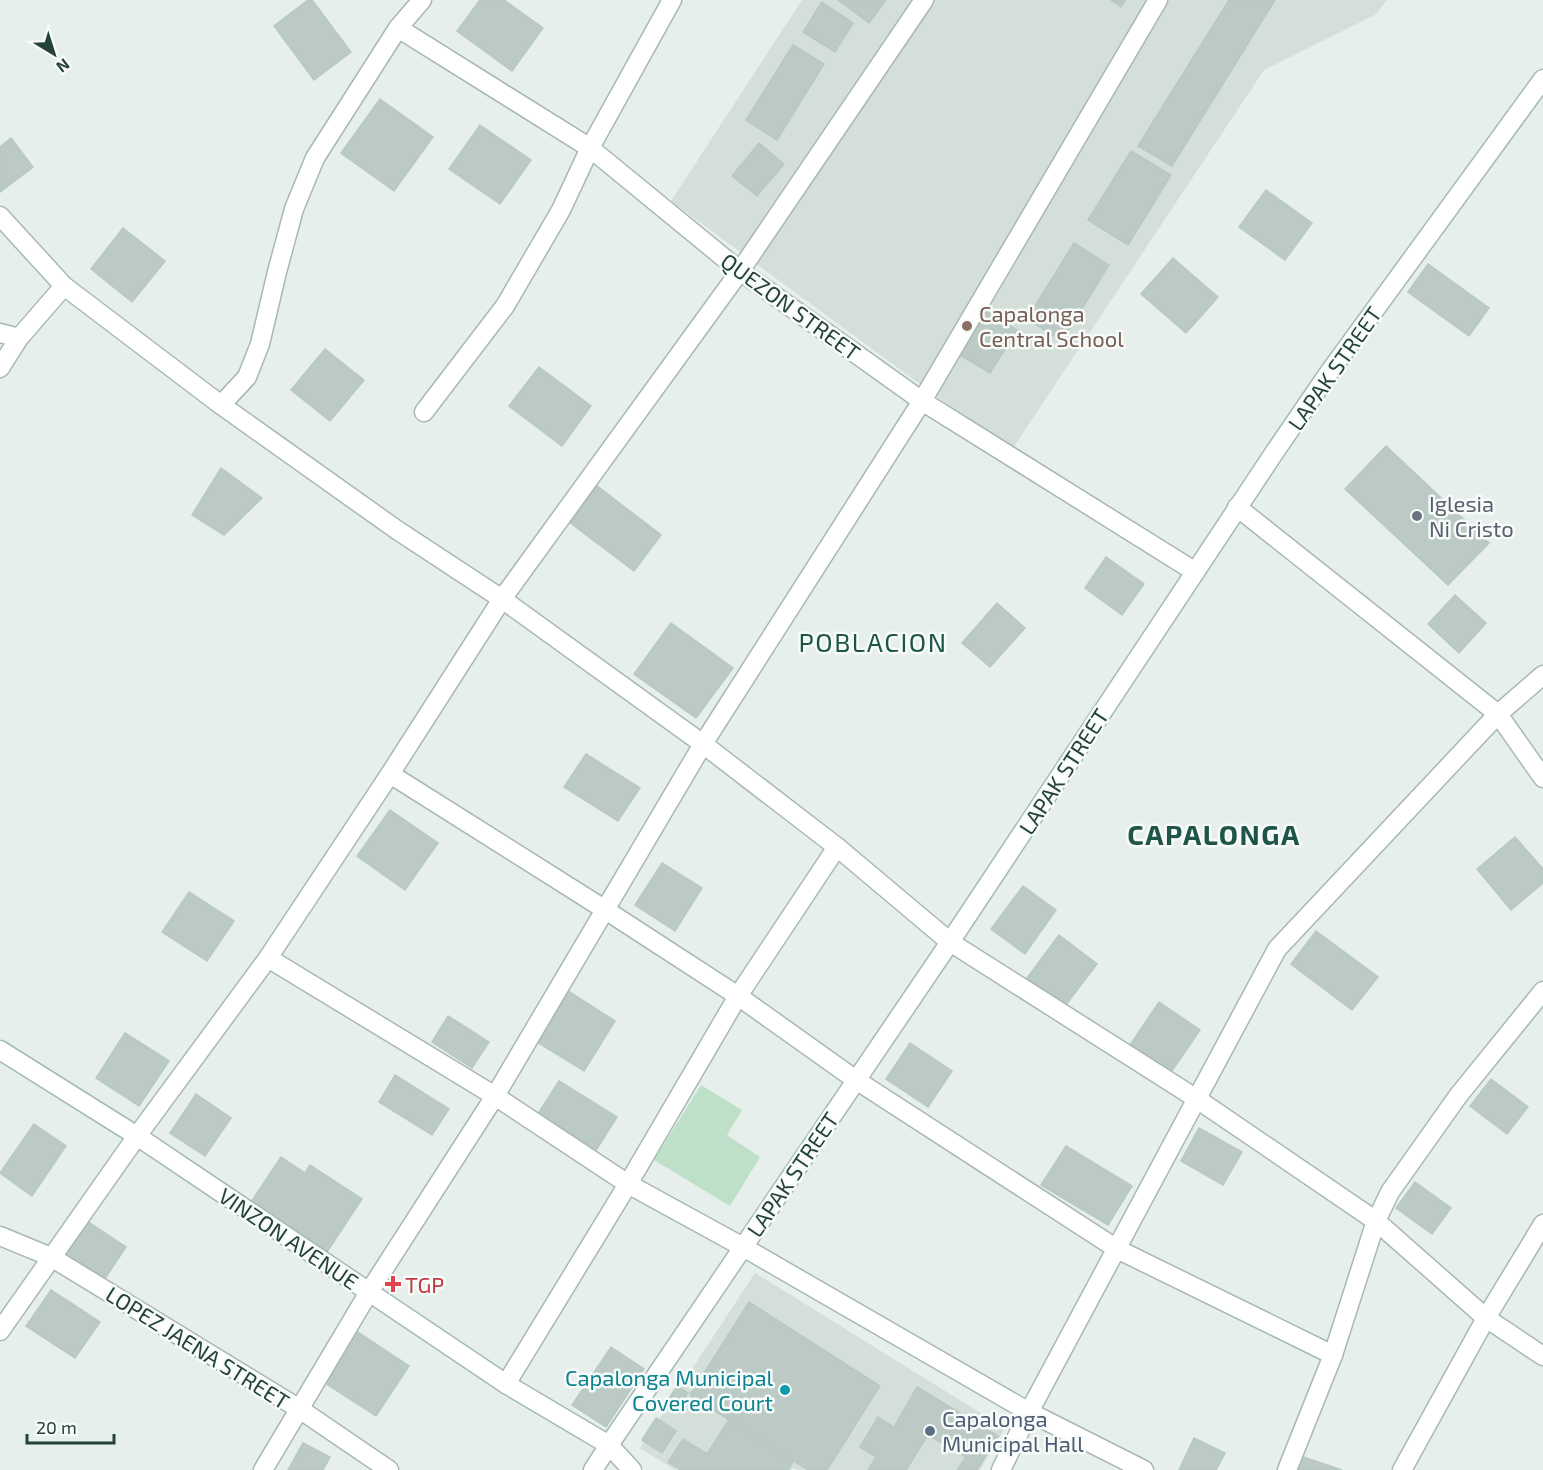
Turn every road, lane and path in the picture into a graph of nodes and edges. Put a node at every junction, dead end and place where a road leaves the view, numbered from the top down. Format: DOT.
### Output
graph roads {
  1 [pos="422,0"];
  2 [pos="672,0"];
  3 [pos="924,0"];
  4 [pos="1158,0"];
  5 [pos="398,28"];
  6 [pos="1543,79"];
  7 [pos="590,148"];
  8 [pos="0,216"];
  9 [pos="741,271"];
  10 [pos="64,286"];
  11 [pos="0,333"];
  12 [pos="19,338"];
  13 [pos="0,368"];
  14 [pos="922,402"];
  15 [pos="221,405"];
  16 [pos="424,412"];
  17 [pos="1237,507"];
  18 [pos="1194,571"];
  19 [pos="502,599"];
  20 [pos="1543,675"];
  21 [pos="1498,714"];
  22 [pos="703,744"];
  23 [pos="390,774"];
  24 [pos="1543,778"];
  25 [pos="837,847"];
  26 [pos="604,909"];
  27 [pos="950,942"];
  28 [pos="268,958"];
  29 [pos="1543,991"];
  30 [pos="738,996"];
  31 [pos="0,1050"];
  32 [pos="856,1080"];
  33 [pos="495,1096"];
  34 [pos="1197,1099"];
  35 [pos="137,1136"];
  36 [pos="628,1184"];
  37 [pos="1376,1221"];
  38 [pos="1543,1224"];
  39 [pos="0,1236"];
  40 [pos="743,1247"];
  41 [pos="1117,1249"];
  42 [pos="51,1257"];
  43 [pos="369,1292"];
  44 [pos="1486,1318"];
  45 [pos="0,1331"];
  46 [pos="1333,1356"];
  47 [pos="1543,1356"];
  48 [pos="506,1384"];
  49 [pos="298,1408"];
  50 [pos="1029,1412"];
  51 [pos="609,1445"];
  52 [pos="263,1470"];
  53 [pos="389,1470"];
  54 [pos="593,1470"];
  55 [pos="632,1470"];
  56 [pos="1001,1470"];
  57 [pos="1144,1470"];
  58 [pos="1287,1470"];
  59 [pos="1402,1470"];
  1 -- 5 [label="street"];
  2 -- 7 [label="street"];
  3 -- 9 [label="street"];
  4 -- 14 [label="street"];
  5 -- 7 [label="street, QUEZON STREET"];
  5 -- 15 [label="street"];
  6 -- 17 [label="street, LAPAK STREET"];
  7 -- 9 [label="street, QUEZON STREET"];
  7 -- 16 [label="street"];
  8 -- 10 [label="street"];
  9 -- 14 [label="street, QUEZON STREET"];
  9 -- 19 [label="street"];
  10 -- 12 [label="street"];
  10 -- 15 [label="street"];
  11 -- 12 [label="street"];
  12 -- 13 [label="street"];
  14 -- 18 [label="street, QUEZON STREET"];
  14 -- 22 [label="street"];
  15 -- 19 [label="street"];
  17 -- 18 [label="street, LAPAK STREET"];
  17 -- 21 [label="street"];
  18 -- 27 [label="street, LAPAK STREET"];
  19 -- 22 [label="street"];
  19 -- 23 [label="street"];
  20 -- 21 [label="street"];
  21 -- 24 [label="street"];
  21 -- 34 [label="street"];
  22 -- 25 [label="street"];
  22 -- 26 [label="street"];
  23 -- 26 [label="street"];
  23 -- 28 [label="street"];
  25 -- 27 [label="street"];
  25 -- 30 [label="street"];
  26 -- 30 [label="street"];
  26 -- 33 [label="street"];
  27 -- 32 [label="street, LAPAK STREET"];
  27 -- 34 [label="street"];
  28 -- 33 [label="street"];
  28 -- 35 [label="street"];
  29 -- 37 [label="street"];
  30 -- 32 [label="street"];
  30 -- 36 [label="street"];
  31 -- 35 [label="street, VINZON AVENUE"];
  32 -- 40 [label="street, LAPAK STREET"];
  32 -- 41 [label="street"];
  33 -- 36 [label="street"];
  33 -- 43 [label="street"];
  34 -- 37 [label="street"];
  34 -- 41 [label="street"];
  35 -- 42 [label="street"];
  35 -- 43 [label="street, VINZON AVENUE"];
  36 -- 40 [label="street"];
  36 -- 48 [label="street"];
  37 -- 44 [label="street"];
  37 -- 46 [label="street"];
  38 -- 44 [label="street"];
  39 -- 42 [label="street, LOPEZ JAENA STREET"];
  40 -- 50 [label="street"];
  40 -- 51 [label="street, LAPAK STREET"];
  41 -- 46 [label="street"];
  41 -- 50 [label="street"];
  42 -- 45 [label="street"];
  42 -- 49 [label="street, LOPEZ JAENA STREET"];
  43 -- 48 [label="street, VINZON AVENUE"];
  43 -- 49 [label="street"];
  44 -- 47 [label="street"];
  44 -- 59 [label="street"];
  46 -- 58 [label="street"];
  48 -- 51 [label="street, VINZON AVENUE"];
  49 -- 52 [label="street"];
  49 -- 53 [label="street, LOPEZ JAENA STREET"];
  50 -- 56 [label="street"];
  50 -- 57 [label="street"];
  51 -- 54 [label="street, LAPAK STREET"];
  51 -- 55 [label="street, VINZON AVENUE"];
}
